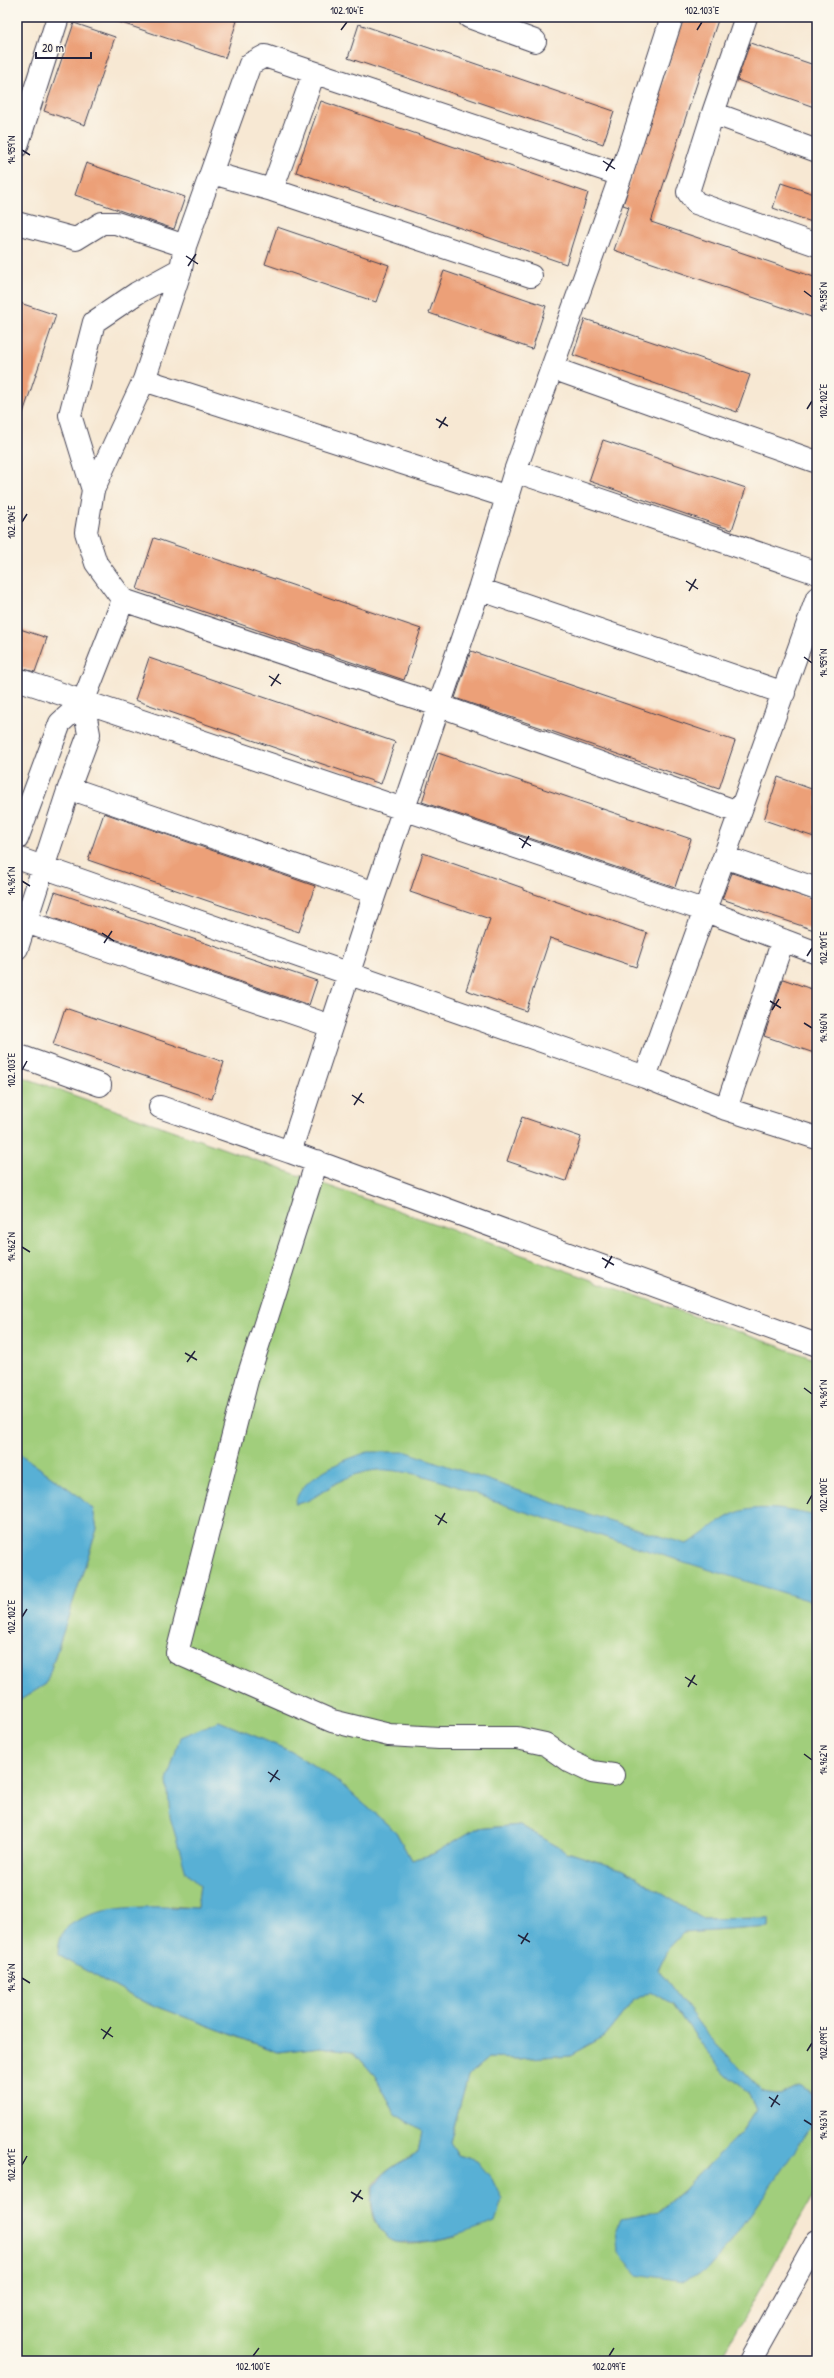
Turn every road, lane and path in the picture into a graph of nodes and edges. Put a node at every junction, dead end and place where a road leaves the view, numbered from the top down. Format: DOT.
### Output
graph roads {
  1 [pos="58,17"];
  2 [pos="469,17"];
  3 [pos="672,17"];
  4 [pos="746,17"];
  5 [pos="535,41"];
  6 [pos="314,72"];
  7 [pos="714,113"];
  8 [pos="17,146"];
  9 [pos="817,151"];
  10 [pos="212,173"];
  11 [pos="621,175"];
  12 [pos="272,190"];
  13 [pos="17,223"];
  14 [pos="817,245"];
  15 [pos="185,246"];
  16 [pos="181,269"];
  17 [pos="531,276"];
  18 [pos="552,368"];
  19 [pos="144,380"];
  20 [pos="817,462"];
  21 [pos="515,471"];
  22 [pos="93,490"];
  23 [pos="508,497"];
  24 [pos="817,574"];
  25 [pos="479,589"];
  26 [pos="817,598"];
  27 [pos="123,600"];
  28 [pos="17,679"];
  29 [pos="784,693"];
  30 [pos="83,702"];
  31 [pos="438,705"];
  32 [pos="68,788"];
  33 [pos="403,809"];
  34 [pos="738,812"];
  35 [pos="17,839"];
  36 [pos="724,857"];
  37 [pos="17,858"];
  38 [pos="44,869"];
  39 [pos="817,889"];
  40 [pos="374,893"];
  41 [pos="706,911"];
  42 [pos="26,922"];
  43 [pos="783,940"];
  44 [pos="17,948"];
  45 [pos="817,953"];
  46 [pos="348,975"];
  47 [pos="331,1026"];
  48 [pos="17,1056"];
  49 [pos="645,1077"];
  50 [pos="100,1085"];
  51 [pos="160,1107"];
  52 [pos="726,1109"];
  53 [pos="817,1138"];
  54 [pos="290,1152"];
  55 [pos="317,1161"];
  56 [pos="817,1345"];
  57 [pos="613,1775"];
  58 [pos="817,2241"];
  59 [pos="750,2361"];
  1 -- 8 [label="street"];
  2 -- 5 [label="street"];
  3 -- 11 [label="street"];
  4 -- 7 [label="street"];
  6 -- 10 [label="street"];
  6 -- 11 [label="street"];
  6 -- 12 [label="street"];
  7 -- 9 [label="street"];
  7 -- 14 [label="street"];
  10 -- 12 [label="street"];
  10 -- 15 [label="street"];
  11 -- 18 [label="street"];
  12 -- 17 [label="street"];
  13 -- 15 [label="street"];
  15 -- 16 [label="street"];
  16 -- 19 [label="street"];
  16 -- 22 [label="street"];
  18 -- 20 [label="street"];
  18 -- 21 [label="street"];
  19 -- 22 [label="street"];
  19 -- 23 [label="street"];
  21 -- 23 [label="street"];
  21 -- 24 [label="street"];
  22 -- 27 [label="street"];
  23 -- 25 [label="street"];
  25 -- 29 [label="street"];
  25 -- 31 [label="street"];
  26 -- 29 [label="street"];
  27 -- 30 [label="street"];
  27 -- 31 [label="street"];
  28 -- 30 [label="street"];
  29 -- 34 [label="street"];
  30 -- 32 [label="street"];
  30 -- 33 [label="street"];
  30 -- 35 [label="street"];
  31 -- 33 [label="street"];
  31 -- 34 [label="street"];
  32 -- 38 [label="street"];
  32 -- 40 [label="street"];
  33 -- 40 [label="street"];
  33 -- 41 [label="street"];
  34 -- 36 [label="street"];
  36 -- 39 [label="street"];
  36 -- 41 [label="street"];
  37 -- 38 [label="street"];
  38 -- 42 [label="street"];
  38 -- 46 [label="street"];
  40 -- 46 [label="street"];
  41 -- 43 [label="street"];
  41 -- 49 [label="street"];
  42 -- 44 [label="street"];
  42 -- 47 [label="street"];
  43 -- 45 [label="street"];
  43 -- 52 [label="street"];
  46 -- 47 [label="street"];
  46 -- 49 [label="street"];
  47 -- 54 [label="street"];
  48 -- 50 [label="street"];
  49 -- 52 [label="street"];
  51 -- 54 [label="street"];
  52 -- 53 [label="street"];
  54 -- 55 [label="street"];
  55 -- 56 [label="street"];
  55 -- 57 [label="street"];
  58 -- 59 [label="street"];
}
